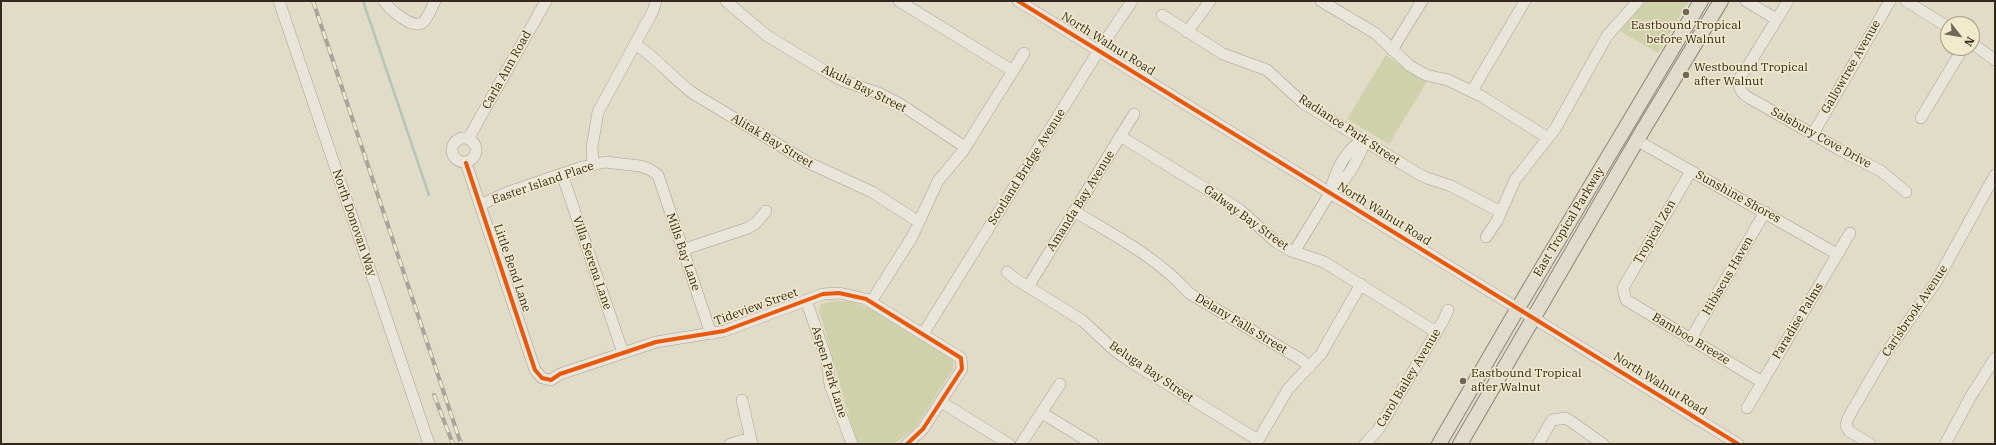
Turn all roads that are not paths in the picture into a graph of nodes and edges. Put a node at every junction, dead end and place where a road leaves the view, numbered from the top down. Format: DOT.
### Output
graph roads {
  1 [pos="279,1"];
  2 [pos="384,1"];
  3 [pos="435,1"];
  4 [pos="546,1"];
  5 [pos="656,1"];
  6 [pos="726,1"];
  7 [pos="899,1"];
  8 [pos="1018,1"];
  9 [pos="1132,1"];
  10 [pos="1210,1"];
  11 [pos="1321,1"];
  12 [pos="1422,1"];
  13 [pos="1525,1"];
  14 [pos="1638,1"];
  15 [pos="1700,1"];
  16 [pos="1721,1"];
  17 [pos="1746,1"];
  18 [pos="1788,1"];
  19 [pos="1890,1"];
  20 [pos="1906,1"];
  21 [pos="1162,15"];
  22 [pos="1776,19"];
  23 [pos="1940,22"];
  24 [pos="1187,32"];
  25 [pos="635,44"];
  26 [pos="1980,48"];
  27 [pos="1098,50"];
  28 [pos="1392,50"];
  29 [pos="1024,53"];
  30 [pos="1958,56"];
  31 [pos="1995,60"];
  32 [pos="1013,71"];
  33 [pos="1472,91"];
  34 [pos="1134,114"];
  35 [pos="1921,118"];
  36 [pos="1813,134"];
  37 [pos="1120,136"];
  38 [pos="1548,138"];
  39 [pos="468,139"];
  40 [pos="1363,140"];
  41 [pos="1638,141"];
  42 [pos="966,147"];
  43 [pos="466,162"];
  44 [pos="593,165"];
  45 [pos="1691,171"];
  46 [pos="653,172"];
  47 [pos="562,174"];
  48 [pos="1995,176"];
  49 [pos="1906,192"];
  50 [pos="1330,193"];
  51 [pos="480,205"];
  52 [pos="766,211"];
  53 [pos="1074,211"];
  54 [pos="1501,212"];
  55 [pos="1765,212"];
  56 [pos="919,222"];
  57 [pos="1850,233"];
  58 [pos="1486,237"];
  59 [pos="682,250"];
  60 [pos="1294,252"];
  61 [pos="1837,254"];
  62 [pos="1007,272"];
  63 [pos="1361,284"];
  64 [pos="1028,287"];
  65 [pos="1624,294"];
  66 [pos="806,300"];
  67 [pos="871,302"];
  68 [pos="1518,308"];
  69 [pos="1448,310"];
  70 [pos="1533,318"];
  71 [pos="1436,332"];
  72 [pos="711,334"];
  73 [pos="924,334"];
  74 [pos="1690,340"];
  75 [pos="623,353"];
  76 [pos="1995,358"];
  77 [pos="1310,367"];
  78 [pos="542,378"];
  79 [pos="1762,382"];
  80 [pos="1060,384"];
  81 [pos="742,400"];
  82 [pos="941,402"];
  83 [pos="1747,408"];
  84 [pos="1042,413"];
  85 [pos="752,441"];
  86 [pos="1257,442"];
  87 [pos="429,444"];
  88 [pos="730,444"];
  89 [pos="852,444"];
  90 [pos="907,444"];
  91 [pos="1009,444"];
  92 [pos="1021,444"];
  93 [pos="1094,444"];
  94 [pos="1365,444"];
  95 [pos="1439,444"];
  96 [pos="1460,444"];
  97 [pos="1538,444"];
  98 [pos="1603,444"];
  99 [pos="1738,444"];
  100 [pos="1870,444"];
  101 [pos="1944,444"];
  1 -- 87 [label="street, North Donovan Way"];
  2 -- 3 [label="street"];
  4 -- 39 [label="street, Carla Ann Road"];
  5 -- 25 [label="street"];
  6 -- 42 [label="street, Akula Bay Street"];
  7 -- 32 [label="street"];
  8 -- 27 [label="street, North Walnut Road"];
  9 -- 27 [label="street, Scotland Bridge Avenue"];
  10 -- 24 [label="street"];
  11 -- 28 [label="street"];
  12 -- 28 [label="street"];
  13 -- 33 [label="street"];
  14 -- 38 [label="street"];
  15 -- 68 [label="main road, East Tropical Parkway"];
  16 -- 41 [label="main road, East Tropical Parkway"];
  17 -- 22 [label="street"];
  18 -- 22 [label="street"];
  19 -- 36 [label="street, Gallowtree Avenue"];
  20 -- 23 [label="street"];
  21 -- 24 [label="street, Radiance Park Street"];
  22 -- 36 [label="street, Salsbury Cove Drive"];
  24 -- 40 [label="street, Radiance Park Street"];
  25 -- 44 [label="street"];
  25 -- 56 [label="street, Alitak Bay Street"];
  26 -- 31 [label="street"];
  27 -- 50 [label="street, North Walnut Road"];
  27 -- 73 [label="street, Scotland Bridge Avenue"];
  28 -- 33 [label="street"];
  29 -- 32 [label="street"];
  30 -- 35 [label="street"];
  32 -- 42 [label="street"];
  33 -- 38 [label="street"];
  34 -- 37 [label="street, Amanda Bay Avenue"];
  36 -- 49 [label="street, Salsbury Cove Drive"];
  37 -- 53 [label="street, Amanda Bay Avenue"];
  37 -- 60 [label="street, Galway Bay Street"];
  38 -- 54 [label="street"];
  39 -- 43 [label="street"];
  39 -- 43 [label="street"];
  40 -- 50 [label="street"];
  40 -- 54 [label="street, Radiance Park Street"];
  41 -- 45 [label="street, Sunshine Shores"];
  41 -- 70 [label="main road, East Tropical Parkway"];
  42 -- 56 [label="street"];
  43 -- 51 [label="street, Little Bend Lane"];
  44 -- 46 [label="street, Easter Island Place"];
  44 -- 47 [label="street, Easter Island Place"];
  45 -- 55 [label="street, Sunshine Shores"];
  45 -- 65 [label="street, Tropical Zen"];
  46 -- 59 [label="street, Mills Bay Lane"];
  47 -- 51 [label="street, Easter Island Place"];
  47 -- 75 [label="street, Villa Serena Lane"];
  48 -- 100 [label="street, Carisbrook Avenue"];
  50 -- 60 [label="street"];
  50 -- 68 [label="street, North Walnut Road"];
  51 -- 78 [label="street, Little Bend Lane"];
  52 -- 59 [label="street"];
  53 -- 64 [label="street, Amanda Bay Avenue"];
  53 -- 77 [label="street, Delany Falls Street"];
  54 -- 58 [label="street"];
  55 -- 61 [label="street, Sunshine Shores"];
  55 -- 74 [label="street, Hibiscus Haven"];
  56 -- 67 [label="street"];
  57 -- 61 [label="street, Paradise Palms"];
  59 -- 72 [label="street, Mills Bay Lane"];
  60 -- 63 [label="street, Galway Bay Street"];
  61 -- 79 [label="street, Paradise Palms"];
  62 -- 64 [label="street, Beluga Bay Street"];
  63 -- 71 [label="street, Galway Bay Street"];
  63 -- 77 [label="street"];
  64 -- 86 [label="street, Beluga Bay Street"];
  65 -- 74 [label="street, Bamboo Breeze"];
  66 -- 67 [label="street, Tideview Street"];
  66 -- 72 [label="street, Tideview Street"];
  66 -- 89 [label="street, Aspen Park Lane"];
  67 -- 73 [label="street, Tideview Street"];
  68 -- 70 [label="street, North Walnut Road"];
  68 -- 95 [label="main road, East Tropical Parkway"];
  69 -- 71 [label="street, Carol Bailey Avenue"];
  70 -- 96 [label="main road, East Tropical Parkway"];
  70 -- 99 [label="street, North Walnut Road"];
  71 -- 94 [label="street, Carol Bailey Avenue"];
  72 -- 75 [label="street, Tideview Street"];
  73 -- 82 [label="street, Tideview Street"];
  74 -- 79 [label="street, Bamboo Breeze"];
  75 -- 78 [label="street, Tideview Street"];
  76 -- 101 [label="street"];
  77 -- 86 [label="street"];
  79 -- 83 [label="street, Paradise Palms"];
  80 -- 84 [label="street"];
  81 -- 85 [label="street"];
  82 -- 90 [label="street"];
  82 -- 91 [label="street"];
  84 -- 92 [label="street"];
  84 -- 93 [label="street"];
  85 -- 88 [label="street"];
  97 -- 98 [label="street"];
}
